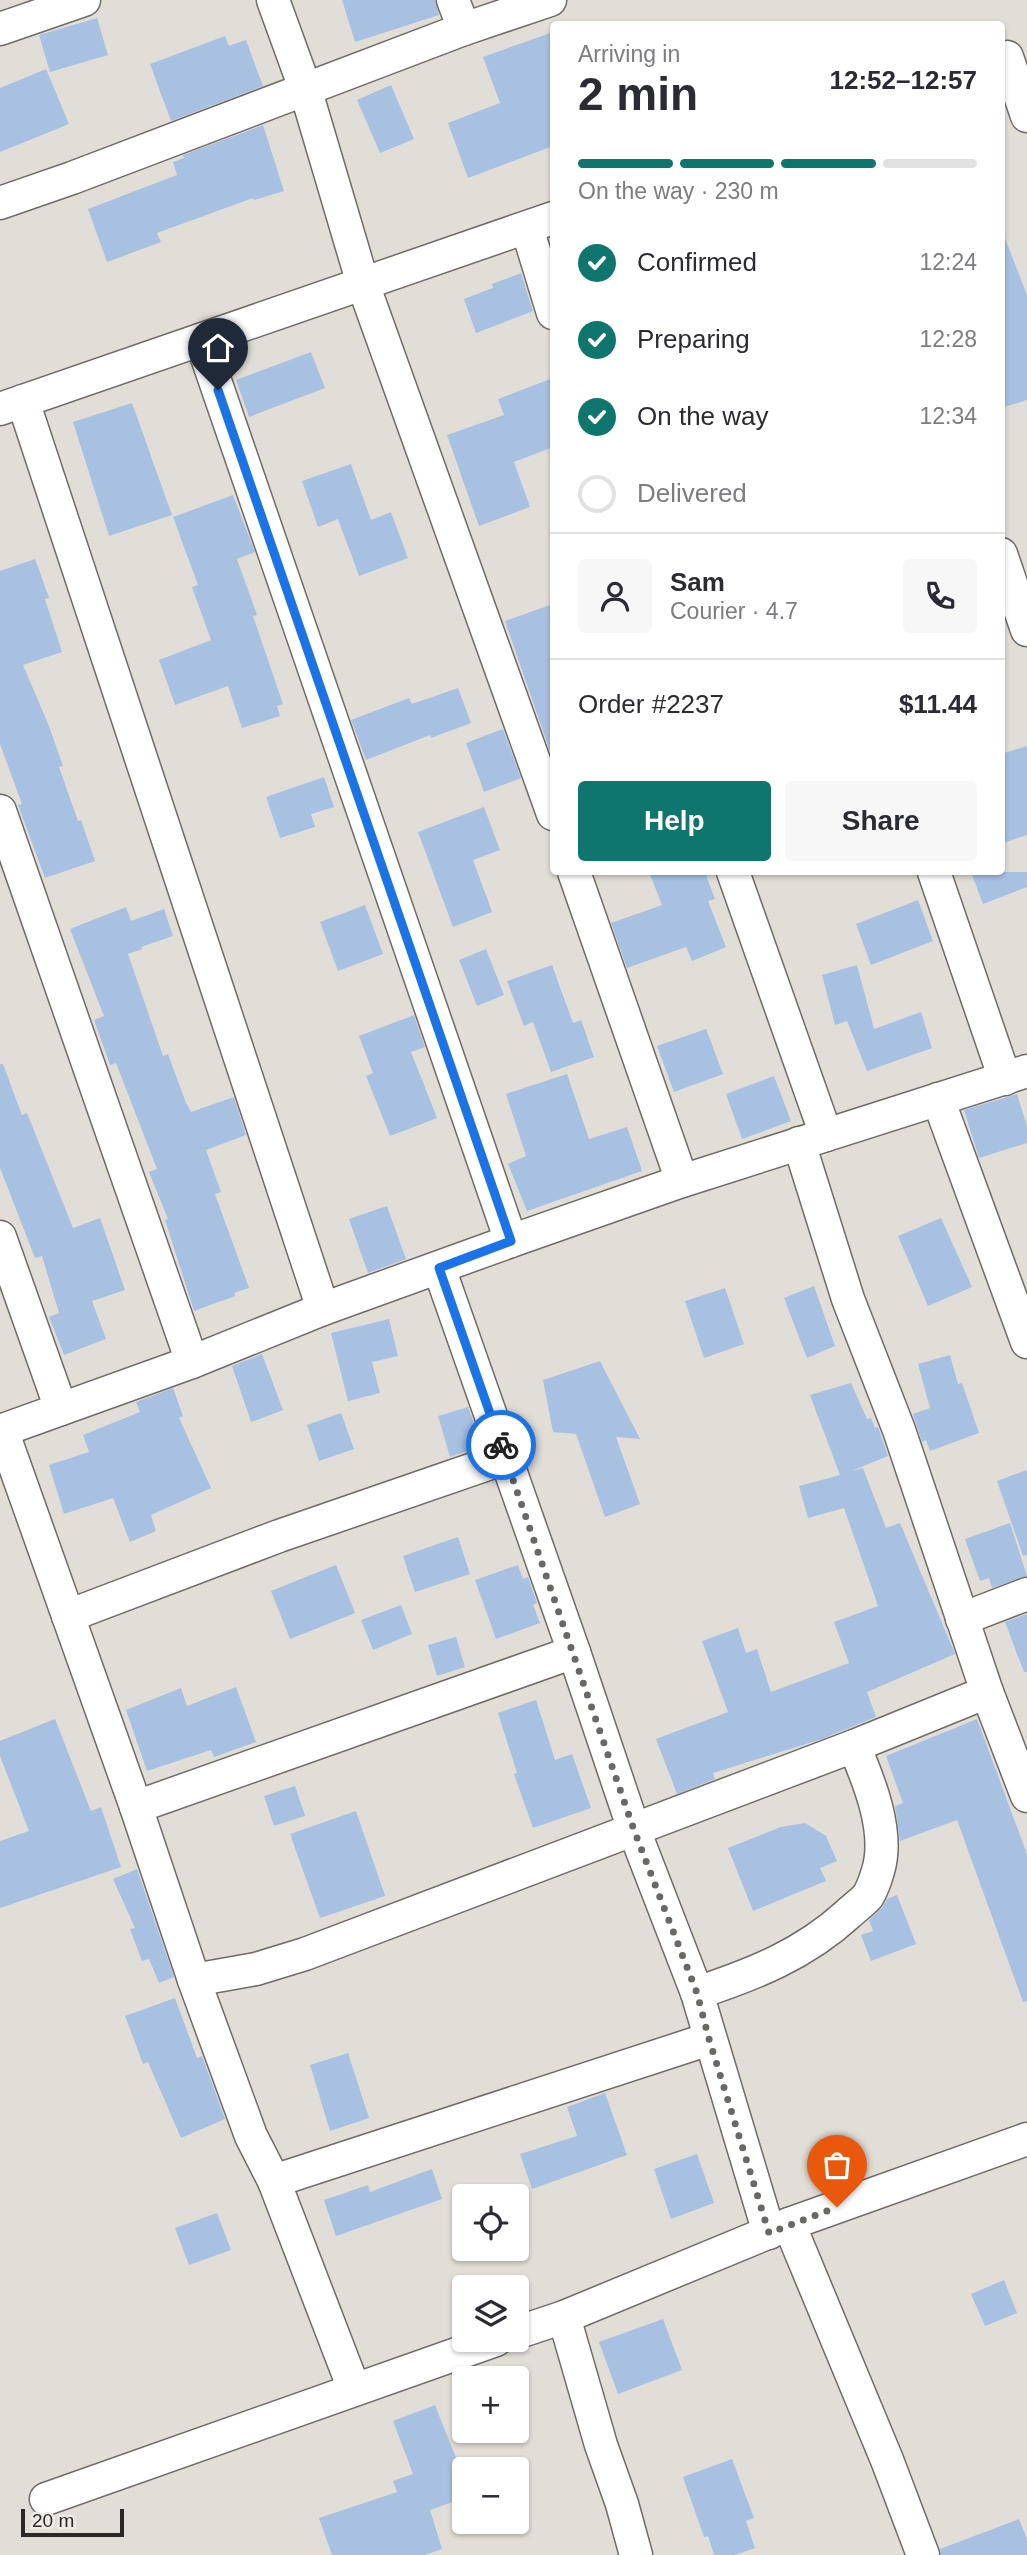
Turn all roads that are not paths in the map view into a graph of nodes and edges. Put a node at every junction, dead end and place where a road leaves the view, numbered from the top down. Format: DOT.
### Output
graph roads {
  1 [pos="84,0"];
  2 [pos="273,0"];
  3 [pos="550,0"];
  4 [pos="459,14"];
  5 [pos="0,29"];
  6 [pos="1012,55"];
  7 [pos="305,88"];
  8 [pos="1027,116"];
  9 [pos="0,203"];
  10 [pos="540,223"];
  11 [pos="363,284"];
  12 [pos="550,292"];
  13 [pos="201,340"];
  14 [pos="12,405"];
  15 [pos="1005,566"];
  16 [pos="1027,630"];
  17 [pos="550,806"];
  18 [pos="0,811"];
  19 [pos="575,875"];
  20 [pos="734,875"];
  21 [pos="934,875"];
  22 [pos="1016,1075"];
  23 [pos="938,1099"];
  24 [pos="812,1139"];
  25 [pos="682,1181"];
  26 [pos="0,1237"];
  27 [pos="511,1241"];
  28 [pos="439,1268"];
  29 [pos="323,1309"];
  30 [pos="1027,1342"];
  31 [pos="192,1362"];
  32 [pos="61,1409"];
  33 [pos="1,1431"];
  34 [pos="505,1458"];
  35 [pos="1027,1594"];
  36 [pos="68,1616"];
  37 [pos="962,1619"];
  38 [pos="574,1652"];
  39 [pos="987,1692"];
  40 [pos="854,1746"];
  41 [pos="1027,1796"];
  42 [pos="136,1807"];
  43 [pos="634,1830"];
  44 [pos="194,1980"];
  45 [pos="697,1993"];
  46 [pos="709,2039"];
  47 [pos="1027,2139"];
  48 [pos="274,2181"];
  49 [pos="779,2228"];
  50 [pos="564,2316"];
  51 [pos="529,2328"];
  52 [pos="461,2352"];
  53 [pos="354,2389"];
  54 [pos="46,2498"];
  55 [pos="636,2555"];
  56 [pos="923,2555"];
  1 -- 5 [label="street"];
  2 -- 7 [label="street"];
  3 -- 4 [label="street"];
  4 -- 7 [label="street"];
  6 -- 8 [label="street"];
  7 -- 9 [label="street"];
  7 -- 11 [label="street"];
  10 -- 11 [label="street"];
  10 -- 12 [label="street"];
  11 -- 13 [label="street"];
  11 -- 17 [label="street"];
  13 -- 14 [label="street"];
  13 -- 27 [label="street"];
  14 -- 29 [label="street"];
  15 -- 16 [label="street"];
  18 -- 31 [label="street"];
  19 -- 25 [label="street"];
  20 -- 24 [label="street"];
  21 -- 22 [label="street"];
  22 -- 23 [label="street"];
  23 -- 24 [label="street"];
  23 -- 30 [label="street"];
  24 -- 25 [label="street"];
  24 -- 37 [label="street"];
  25 -- 27 [label="street"];
  26 -- 32 [label="street"];
  27 -- 28 [label="street"];
  28 -- 29 [label="street"];
  28 -- 34 [label="street"];
  29 -- 31 [label="street"];
  31 -- 32 [label="street"];
  32 -- 33 [label="street"];
  33 -- 36 [label="street"];
  34 -- 36 [label="street"];
  34 -- 38 [label="street"];
  35 -- 37 [label="street"];
  36 -- 42 [label="street"];
  37 -- 39 [label="street"];
  38 -- 42 [label="street"];
  38 -- 43 [label="street"];
  39 -- 40 [label="street"];
  39 -- 41 [label="street"];
  40 -- 43 [label="street"];
  40 -- 45 [label="street"];
  42 -- 44 [label="street"];
  43 -- 44 [label="street"];
  43 -- 45 [label="street"];
  44 -- 48 [label="street"];
  45 -- 46 [label="street"];
  46 -- 48 [label="street"];
  46 -- 49 [label="street"];
  47 -- 49 [label="street"];
  48 -- 53 [label="street"];
  49 -- 50 [label="street"];
  49 -- 56 [label="street"];
  50 -- 51 [label="street"];
  50 -- 55 [label="street"];
  52 -- 53 [label="street"];
  53 -- 54 [label="street"];
}
